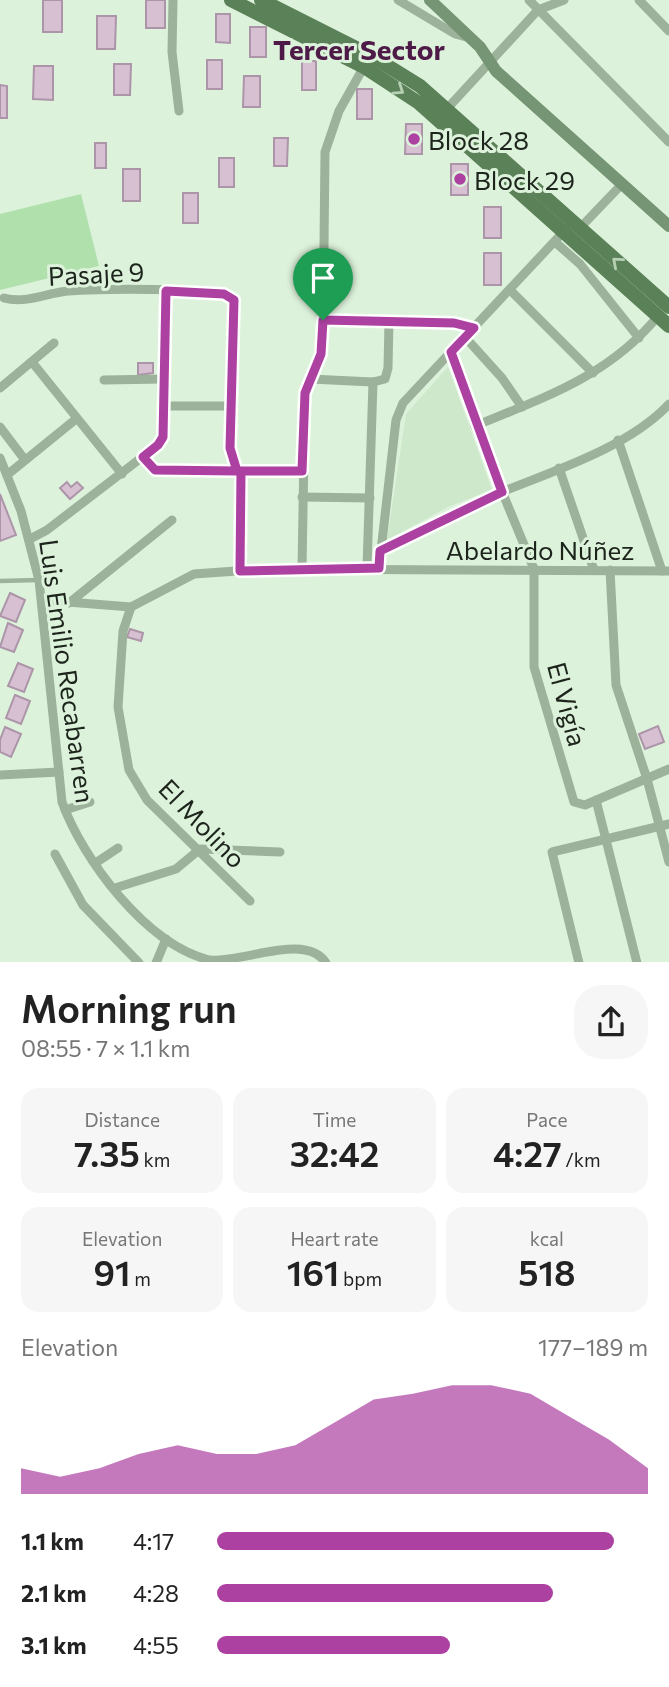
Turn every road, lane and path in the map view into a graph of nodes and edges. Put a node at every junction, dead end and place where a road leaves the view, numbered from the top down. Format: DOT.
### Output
graph roads {
  1 [pos="173,0"];
  2 [pos="231,0"];
  3 [pos="261,0"];
  4 [pos="398,0"];
  5 [pos="430,0"];
  6 [pos="528,0"];
  7 [pos="564,0"];
  8 [pos="639,0"];
  9 [pos="537,5"];
  10 [pos="669,32"];
  11 [pos="471,39"];
  12 [pos="367,61"];
  13 [pos="490,62"];
  14 [pos="179,111"];
  15 [pos="442,114"];
  16 [pos="669,142"];
  17 [pos="622,184"];
  18 [pos="669,226"];
  19 [pos="567,231"];
  20 [pos="510,290"];
  21 [pos="166,291"];
  22 [pos="4,298"];
  23 [pos="665,316"];
  24 [pos="323,320"];
  25 [pos="389,321"];
  26 [pos="474,328"];
  27 [pos="465,337"];
  28 [pos="639,338"];
  29 [pos="54,343"];
  30 [pos="451,352"];
  31 [pos="32,362"];
  32 [pos="593,373"];
  33 [pos="164,379"];
  34 [pos="310,379"];
  35 [pos="104,380"];
  36 [pos="377,382"];
  37 [pos="0,388"];
  38 [pos="669,404"];
  39 [pos="163,406"];
  40 [pos="231,406"];
  41 [pos="522,407"];
  42 [pos="76,419"];
  43 [pos="475,426"];
  44 [pos="0,428"];
  45 [pos="618,440"];
  46 [pos="143,457"];
  47 [pos="0,458"];
  48 [pos="25,460"];
  49 [pos="559,468"];
  50 [pos="239,471"];
  51 [pos="302,471"];
  52 [pos="122,474"];
  53 [pos="7,475"];
  54 [pos="502,492"];
  55 [pos="302,497"];
  56 [pos="370,498"];
  57 [pos="172,520"];
  58 [pos="30,539"];
  59 [pos="380,551"];
  60 [pos="367,568"];
  61 [pos="379,568"];
  62 [pos="302,569"];
  63 [pos="534,569"];
  64 [pos="594,570"];
  65 [pos="610,570"];
  66 [pos="240,571"];
  67 [pos="665,571"];
  68 [pos="39,580"];
  69 [pos="1,582"];
  70 [pos="42,600"];
  71 [pos="69,603"];
  72 [pos="131,607"];
  73 [pos="669,769"];
  74 [pos="59,772"];
  75 [pos="0,775"];
  76 [pos="648,779"];
  77 [pos="596,800"];
  78 [pos="90,802"];
  79 [pos="65,810"];
  80 [pos="665,825"];
  81 [pos="606,839"];
  82 [pos="118,848"];
  83 [pos="200,849"];
  84 [pos="280,852"];
  85 [pos="55,854"];
  86 [pos="97,862"];
  87 [pos="669,862"];
  88 [pos="115,888"];
  89 [pos="250,901"];
  90 [pos="166,939"];
  91 [pos="139,962"];
  92 [pos="156,962"];
  93 [pos="326,962"];
  94 [pos="579,962"];
  95 [pos="637,962"];
  1 -- 14 [label="street"];
  2 -- 12 [label="main road"];
  3 -- 12 [label="main road"];
  4 -- 11 [label="street"];
  5 -- 11 [label="street"];
  6 -- 9 [label="street"];
  7 -- 9 [label="street"];
  8 -- 10 [label="street"];
  9 -- 13 [label="street"];
  9 -- 16 [label="street"];
  11 -- 13 [label="street"];
  12 -- 15 [label="main road"];
  12 -- 24 [label="street"];
  13 -- 15 [label="street"];
  13 -- 17 [label="street"];
  15 -- 19 [label="main road"];
  17 -- 18 [label="street"];
  17 -- 19 [label="street"];
  19 -- 20 [label="street"];
  19 -- 23 [label="main road"];
  19 -- 28 [label="street"];
  20 -- 26 [label="street"];
  20 -- 32 [label="street"];
  21 -- 22 [label="street, Pasaje 9"];
  21 -- 33 [label="street"];
  21 -- 40 [label="street, Pasaje 9"];
  23 -- 28 [label="street"];
  24 -- 25 [label="street"];
  24 -- 34 [label="street"];
  25 -- 26 [label="street"];
  25 -- 36 [label="street"];
  26 -- 27 [label="street"];
  27 -- 30 [label="street"];
  27 -- 41 [label="street"];
  28 -- 32 [label="street"];
  29 -- 31 [label="street"];
  30 -- 43 [label="street"];
  30 -- 59 [label="street"];
  31 -- 37 [label="street"];
  31 -- 42 [label="street"];
  32 -- 41 [label="street"];
  33 -- 35 [label="street"];
  33 -- 39 [label="street"];
  34 -- 36 [label="street"];
  34 -- 51 [label="street"];
  36 -- 56 [label="street"];
  38 -- 45 [label="street"];
  39 -- 40 [label="street"];
  39 -- 46 [label="street"];
  40 -- 50 [label="street"];
  41 -- 43 [label="street"];
  42 -- 48 [label="street"];
  42 -- 52 [label="street"];
  43 -- 54 [label="street"];
  44 -- 48 [label="street"];
  45 -- 49 [label="street"];
  45 -- 67 [label="street"];
  46 -- 50 [label="street"];
  46 -- 52 [label="street"];
  47 -- 53 [label="street, Luis Emilio Recabarren"];
  48 -- 53 [label="street"];
  49 -- 54 [label="street"];
  49 -- 64 [label="street"];
  50 -- 51 [label="street"];
  50 -- 66 [label="street"];
  51 -- 55 [label="street"];
  52 -- 58 [label="street"];
  53 -- 58 [label="street, Luis Emilio Recabarren"];
  54 -- 59 [label="street"];
  54 -- 63 [label="street"];
  55 -- 56 [label="street"];
  55 -- 62 [label="street"];
  56 -- 60 [label="street"];
  57 -- 71 [label="street"];
  58 -- 68 [label="street, Luis Emilio Recabarren"];
  59 -- 61 [label="street"];
  60 -- 61 [label="street, Abelardo Núñez"];
  60 -- 62 [label="street, Abelardo Núñez"];
  61 -- 63 [label="street, Abelardo Núñez"];
  62 -- 66 [label="street, Abelardo Núñez"];
  63 -- 64 [label="street, Abelardo Núñez"];
  63 -- 77 [label="street, El Vigía"];
  64 -- 65 [label="street, Abelardo Núñez"];
  65 -- 67 [label="street, Abelardo Núñez"];
  65 -- 76 [label="street"];
  66 -- 72 [label="street, Abelardo Núñez"];
  68 -- 69 [label="lane"];
  68 -- 70 [label="street, Luis Emilio Recabarren"];
  70 -- 71 [label="street"];
  70 -- 74 [label="street, Luis Emilio Recabarren"];
  71 -- 72 [label="street"];
  72 -- 83 [label="street, El Molino"];
  73 -- 76 [label="street"];
  74 -- 75 [label="street"];
  74 -- 79 [label="street, Luis Emilio Recabarren"];
  76 -- 77 [label="street"];
  76 -- 80 [label="street"];
  77 -- 81 [label="street"];
  78 -- 79 [label="street"];
  79 -- 86 [label="street, Luis Emilio Recabarren"];
  80 -- 81 [label="street"];
  80 -- 87 [label="street"];
  81 -- 94 [label="street"];
  81 -- 95 [label="street"];
  82 -- 86 [label="street"];
  83 -- 84 [label="street"];
  83 -- 88 [label="street"];
  83 -- 89 [label="street, El Molino"];
  85 -- 91 [label="street"];
  86 -- 88 [label="street, Luis Emilio Recabarren"];
  88 -- 90 [label="street, Luis Emilio Recabarren"];
  90 -- 92 [label="street"];
  90 -- 93 [label="street, Luis Emilio Recabarren"];
}
